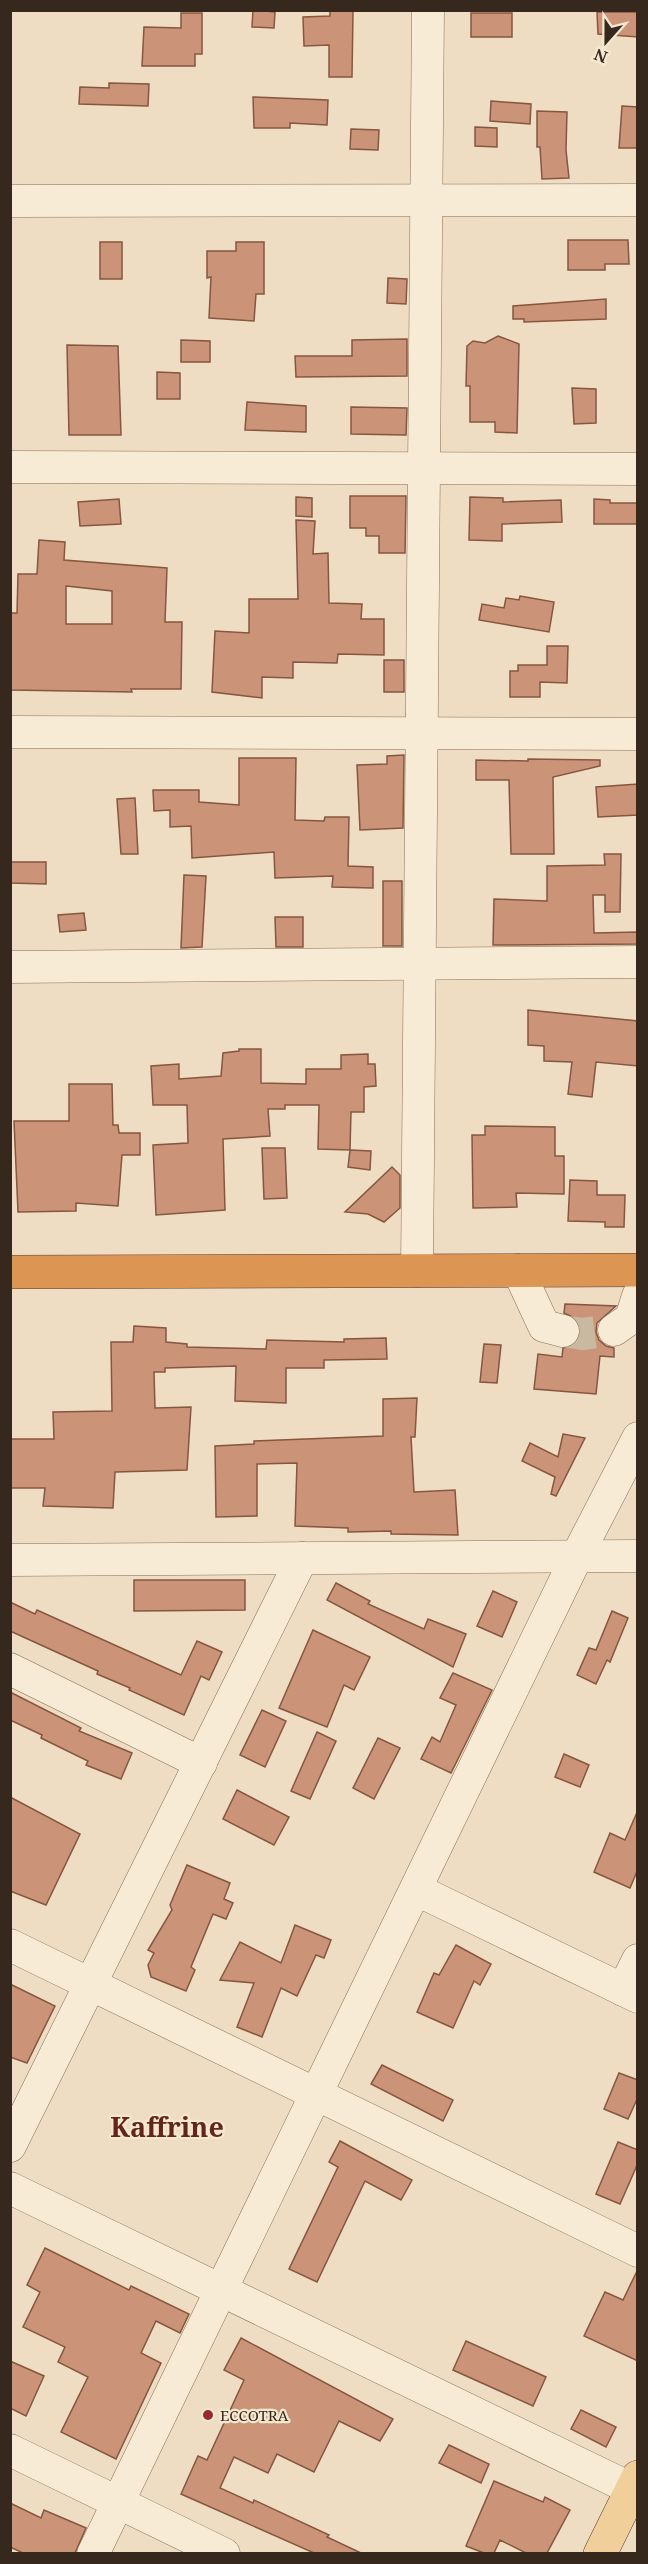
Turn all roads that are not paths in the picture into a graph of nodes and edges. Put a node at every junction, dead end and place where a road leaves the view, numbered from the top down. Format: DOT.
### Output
graph roads {
  1 [pos="428,10"];
  2 [pos="427,200"];
  3 [pos="638,200"];
  4 [pos="10,201"];
  5 [pos="10,467"];
  6 [pos="424,468"];
  7 [pos="638,469"];
  8 [pos="10,732"];
  9 [pos="422,733"];
  10 [pos="638,734"];
  11 [pos="638,962"];
  12 [pos="420,964"];
  13 [pos="10,967"];
  14 [pos="518,1270"];
  15 [pos="638,1270"];
  16 [pos="417,1271"];
  17 [pos="10,1272"];
  18 [pos="638,1296"];
  19 [pos="614,1330"];
  20 [pos="563,1331"];
  21 [pos="638,1438"];
  22 [pos="577,1556"];
  23 [pos="638,1556"];
  24 [pos="302,1558"];
  25 [pos="10,1560"];
  26 [pos="10,1669"];
  27 [pos="201,1763"];
  28 [pos="417,1890"];
  29 [pos="10,1945"];
  30 [pos="638,1960"];
  31 [pos="91,1984"];
  32 [pos="630,1994"];
  33 [pos="317,2094"];
  34 [pos="10,2146"];
  35 [pos="10,2188"];
  36 [pos="638,2251"];
  37 [pos="222,2290"];
  38 [pos="10,2450"];
  39 [pos="635,2486"];
  40 [pos="118,2502"];
  41 [pos="93,2553"];
  42 [pos="224,2553"];
  43 [pos="600,2553"];
  1 -- 2 [label="street"];
  2 -- 3 [label="street"];
  2 -- 4 [label="street"];
  2 -- 6 [label="street"];
  5 -- 6 [label="street"];
  6 -- 7 [label="street"];
  6 -- 9 [label="street"];
  8 -- 9 [label="street"];
  9 -- 10 [label="street"];
  9 -- 12 [label="street"];
  11 -- 12 [label="street"];
  12 -- 13 [label="street"];
  12 -- 16 [label="street"];
  14 -- 15 [label="highway"];
  14 -- 16 [label="highway"];
  14 -- 20 [label="street"];
  16 -- 17 [label="highway"];
  18 -- 19 [label="street"];
  21 -- 22 [label="street"];
  22 -- 23 [label="street"];
  22 -- 24 [label="street"];
  22 -- 28 [label="street"];
  24 -- 25 [label="street"];
  24 -- 27 [label="street"];
  26 -- 27 [label="street"];
  27 -- 31 [label="street"];
  28 -- 32 [label="street"];
  28 -- 33 [label="street"];
  29 -- 31 [label="street"];
  30 -- 32 [label="street"];
  31 -- 33 [label="street"];
  31 -- 34 [label="street"];
  33 -- 36 [label="street"];
  33 -- 37 [label="street"];
  35 -- 37 [label="street"];
  37 -- 39 [label="street"];
  37 -- 40 [label="street"];
  38 -- 40 [label="street"];
  39 -- 43 [label="main road"];
  40 -- 41 [label="street"];
  40 -- 42 [label="street"];
}
